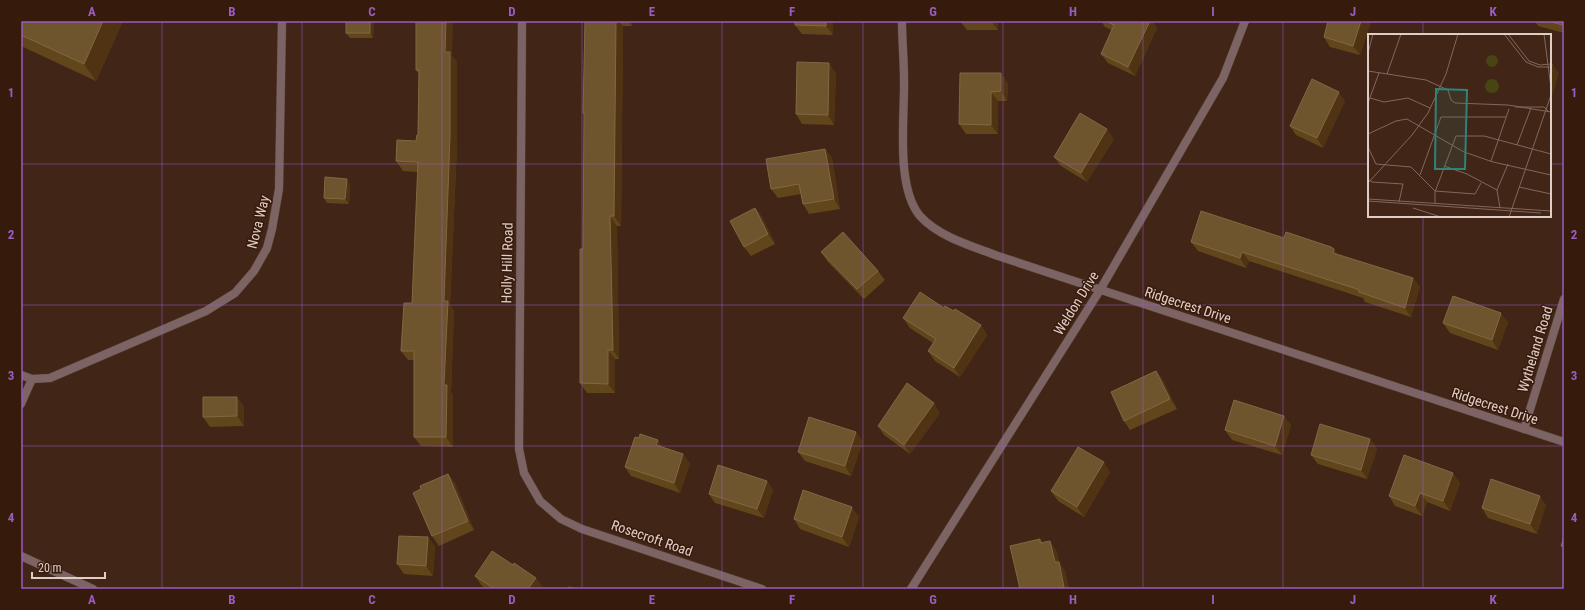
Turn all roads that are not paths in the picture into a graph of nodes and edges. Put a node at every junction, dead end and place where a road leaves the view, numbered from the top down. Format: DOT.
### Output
graph roads {
  1 [pos="282,21"];
  2 [pos="522,21"];
  3 [pos="902,21"];
  4 [pos="1245,21"];
  5 [pos="1100,290"];
  6 [pos="1564,299"];
  7 [pos="21,375"];
  8 [pos="32,379"];
  9 [pos="21,404"];
  10 [pos="1524,429"];
  11 [pos="1564,442"];
  12 [pos="540,501"];
  13 [pos="21,556"];
  14 [pos="93,589"];
  15 [pos="762,589"];
  16 [pos="911,589"];
  1 -- 8 [label="street, Nova Way"];
  2 -- 12 [label="street, Holly Hill Road"];
  3 -- 5 [label="street, Ridgecrest Drive"];
  4 -- 5 [label="street, Weldon Drive"];
  5 -- 10 [label="street, Ridgecrest Drive"];
  5 -- 16 [label="street, Weldon Drive"];
  6 -- 10 [label="street, Wytheland Road"];
  7 -- 8 [label="street, Nova Way"];
  8 -- 9 [label="street"];
  10 -- 11 [label="street, Ridgecrest Drive"];
  12 -- 15 [label="street, Rosecroft Road"];
  13 -- 14 [label="street"];
}
